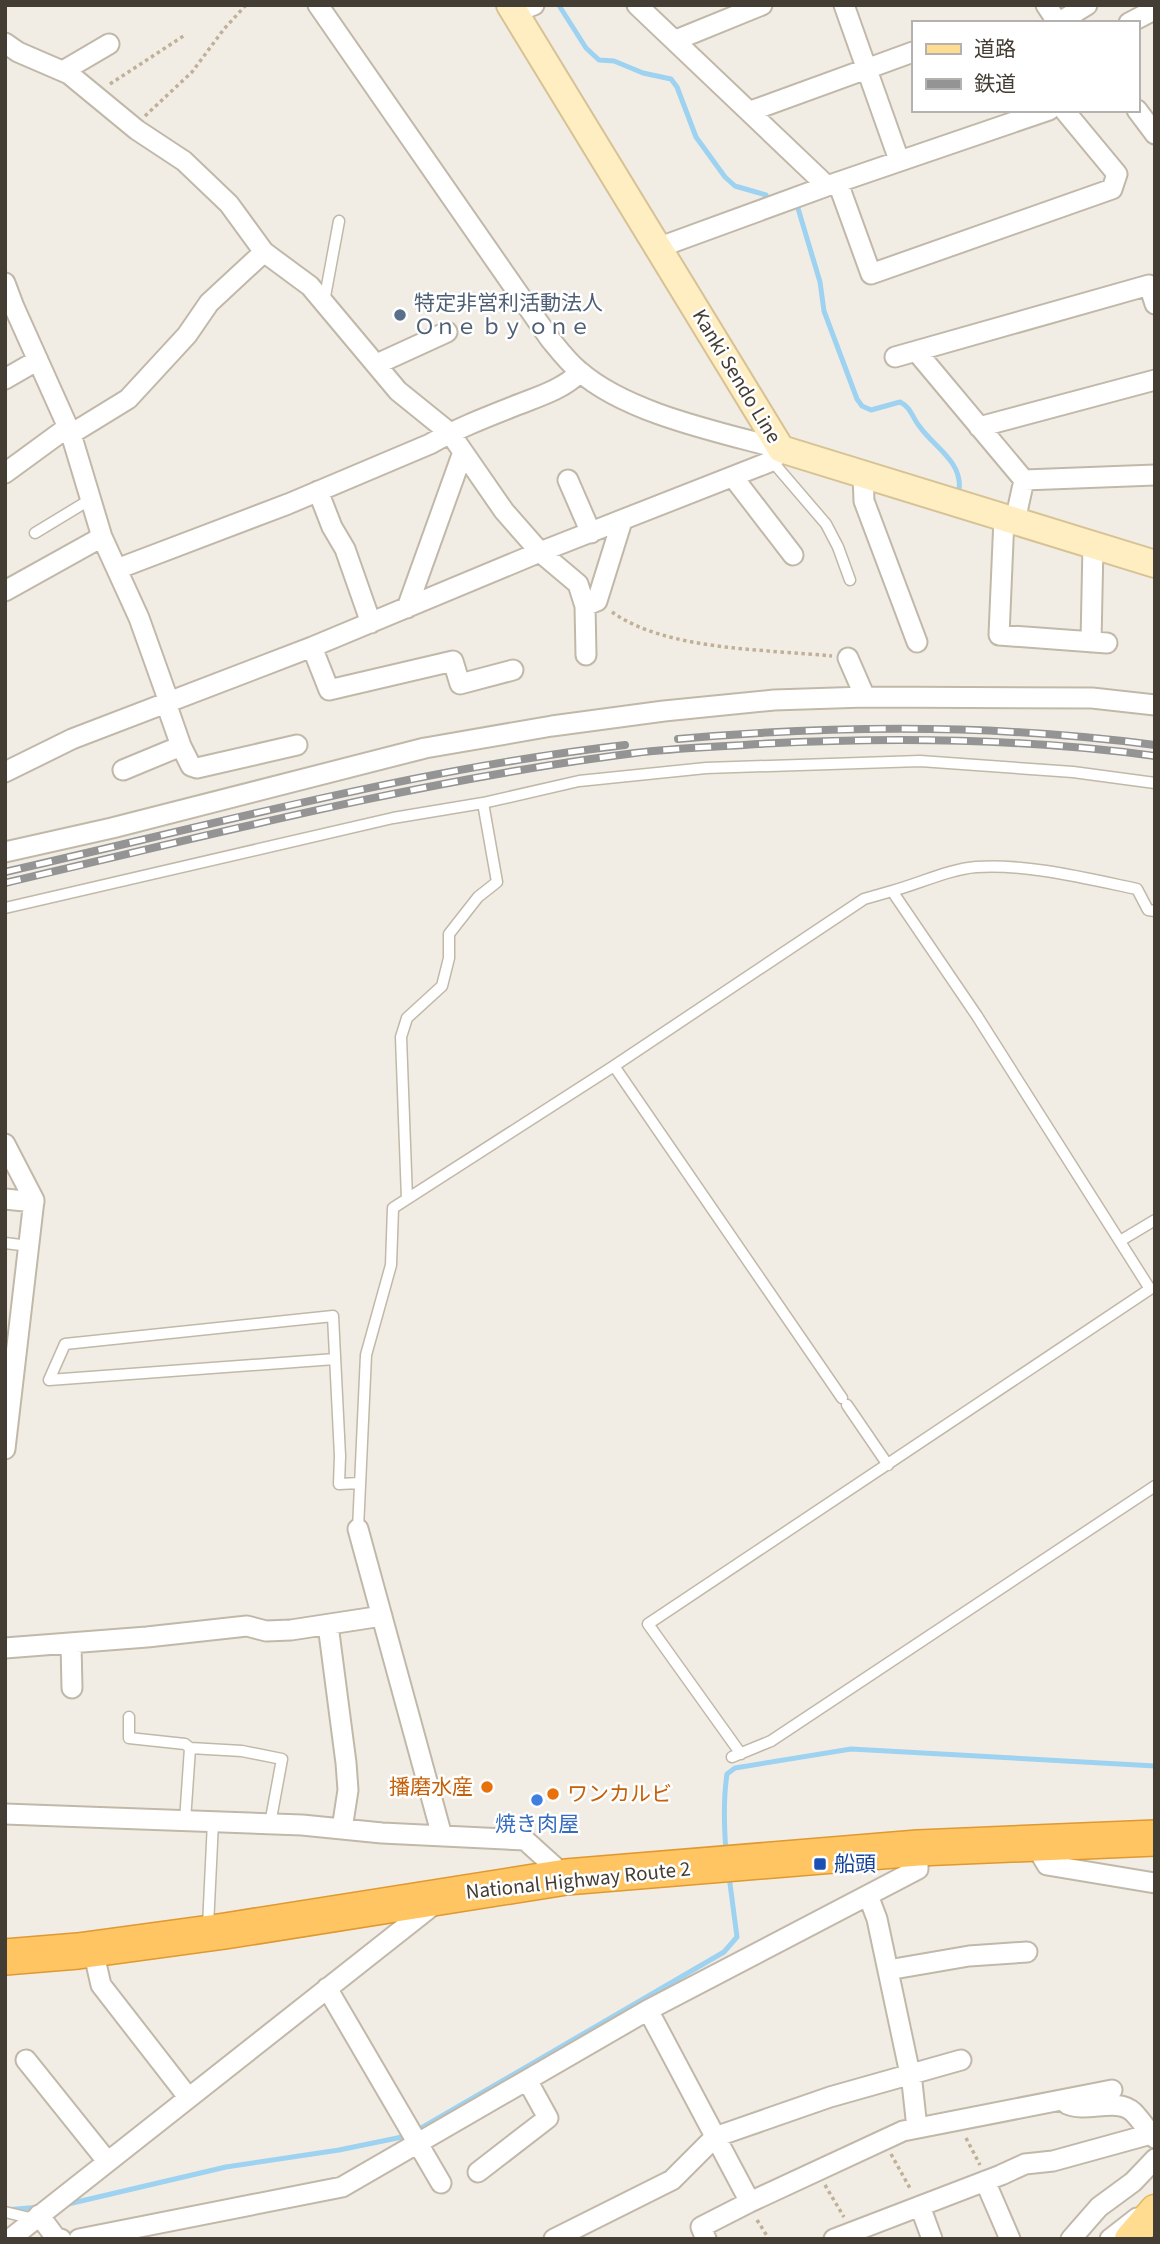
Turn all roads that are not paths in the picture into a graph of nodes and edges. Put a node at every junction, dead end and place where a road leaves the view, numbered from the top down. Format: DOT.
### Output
graph roads {
  1 [pos="637,5"];
  2 [pos="762,5"];
  3 [pos="844,5"];
  4 [pos="1046,5"];
  5 [pos="1087,5"];
  6 [pos="1120,5"];
  7 [pos="326,8"];
  8 [pos="520,8"];
  9 [pos="1148,13"];
  10 [pos="1057,21"];
  11 [pos="1061,21"];
  12 [pos="1128,21"];
  13 [pos="1133,21"];
  14 [pos="676,40"];
  15 [pos="5,43"];
  16 [pos="109,44"];
  17 [pos="912,52"];
  18 [pos="866,68"];
  19 [pos="63,71"];
  20 [pos="751,111"];
  21 [pos="1043,112"];
  22 [pos="1066,112"];
  23 [pos="1138,112"];
  24 [pos="1155,134"];
  25 [pos="899,160"];
  26 [pos="833,184"];
  27 [pos="339,221"];
  28 [pos="660,247"];
  29 [pos="264,252"];
  30 [pos="5,283"];
  31 [pos="324,302"];
  32 [pos="1155,304"];
  33 [pos="447,332"];
  34 [pos="916,351"];
  35 [pos="895,356"];
  36 [pos="38,360"];
  37 [pos="377,364"];
  38 [pos="580,372"];
  39 [pos="5,379"];
  40 [pos="1155,380"];
  41 [pos="979,427"];
  42 [pos="70,430"];
  43 [pos="450,433"];
  44 [pos="463,452"];
  45 [pos="777,455"];
  46 [pos="5,473"];
  47 [pos="863,474"];
  48 [pos="1155,475"];
  49 [pos="733,477"];
  50 [pos="568,480"];
  51 [pos="1024,480"];
  52 [pos="317,491"];
  53 [pos="91,499"];
  54 [pos="1009,519"];
  55 [pos="622,521"];
  56 [pos="35,533"];
  57 [pos="591,533"];
  58 [pos="102,537"];
  59 [pos="1093,545"];
  60 [pos="540,552"];
  61 [pos="793,555"];
  62 [pos="1155,564"];
  63 [pos="117,569"];
  64 [pos="850,580"];
  65 [pos="5,592"];
  66 [pos="591,604"];
  67 [pos="407,608"];
  68 [pos="371,623"];
  69 [pos="917,642"];
  70 [pos="312,647"];
  71 [pos="586,655"];
  72 [pos="848,658"];
  73 [pos="513,670"];
  74 [pos="865,697"];
  75 [pos="168,703"];
  76 [pos="1155,705"];
  77 [pos="298,744"];
  78 [pos="181,746"];
  79 [pos="123,770"];
  80 [pos="5,772"];
  81 [pos="1155,783"];
  82 [pos="483,803"];
  83 [pos="5,852"];
  84 [pos="892,891"];
  85 [pos="5,908"];
  86 [pos="1155,911"];
  87 [pos="614,1066"];
  88 [pos="5,1144"];
  89 [pos="5,1199"];
  90 [pos="407,1199"];
  91 [pos="34,1202"];
  92 [pos="1155,1220"];
  93 [pos="1120,1241"];
  94 [pos="5,1243"];
  95 [pos="29,1246"];
  96 [pos="13,1321"];
  97 [pos="335,1359"];
  98 [pos="7,1410"];
  99 [pos="5,1448"];
  100 [pos="888,1465"];
  101 [pos="360,1483"];
  102 [pos="1155,1486"];
  103 [pos="358,1529"];
  104 [pos="382,1616"];
  105 [pos="328,1625"];
  106 [pos="71,1644"];
  107 [pos="5,1648"];
  108 [pos="72,1688"];
  109 [pos="129,1717"];
  110 [pos="190,1748"];
  111 [pos="5,1814"];
  112 [pos="186,1821"];
  113 [pos="214,1822"];
  114 [pos="270,1824"];
  115 [pos="342,1829"];
  116 [pos="442,1836"];
  117 [pos="1155,1838"];
  118 [pos="1034,1843"];
  119 [pos="918,1848"];
  120 [pos="566,1877"];
  121 [pos="1155,1883"];
  122 [pos="447,1895"];
  123 [pos="868,1895"];
  124 [pos="208,1934"];
  125 [pos="93,1950"];
  126 [pos="1027,1952"];
  127 [pos="5,1957"];
  128 [pos="888,1970"];
  129 [pos="327,1988"];
  130 [pos="648,2010"];
  131 [pos="26,2060"];
  132 [pos="961,2060"];
  133 [pos="910,2073"];
  134 [pos="527,2080"];
  135 [pos="72,2085"];
  136 [pos="1112,2091"];
  137 [pos="188,2097"];
  138 [pos="57,2098"];
  139 [pos="1060,2100"];
  140 [pos="917,2128"];
  141 [pos="1153,2136"];
  142 [pos="414,2137"];
  143 [pos="715,2137"];
  144 [pos="1155,2159"];
  145 [pos="107,2161"];
  146 [pos="478,2172"];
  147 [pos="986,2181"];
  148 [pos="441,2183"];
  149 [pos="750,2202"];
  150 [pos="920,2206"];
  151 [pos="1155,2208"];
  152 [pos="8,2213"];
  153 [pos="42,2213"];
  154 [pos="845,2236"];
  155 [pos="10,2239"];
  156 [pos="61,2239"];
  157 [pos="79,2239"];
  158 [pos="554,2239"];
  159 [pos="706,2239"];
  160 [pos="932,2239"];
  161 [pos="1010,2239"];
  162 [pos="1071,2239"];
  163 [pos="1110,2239"];
  164 [pos="1130,2239"];
  1 -- 14 [label="street"];
  2 -- 14 [label="street"];
  3 -- 18 [label="street"];
  4 -- 10 [label="street"];
  5 -- 11 [label="street"];
  6 -- 12 [label="street"];
  7 -- 38 [label="street"];
  8 -- 28 [label="main road, Kanki Sendo Line"];
  9 -- 13 [label="street"];
  14 -- 20 [label="street"];
  15 -- 19 [label="street"];
  16 -- 19 [label="street"];
  17 -- 18 [label="street"];
  18 -- 20 [label="street"];
  18 -- 25 [label="street"];
  19 -- 29 [label="street"];
  20 -- 26 [label="street"];
  21 -- 25 [label="street"];
  22 -- 26 [label="street"];
  23 -- 24 [label="street"];
  25 -- 26 [label="street"];
  26 -- 28 [label="street"];
  27 -- 31 [label="lane"];
  28 -- 45 [label="main road, Kanki Sendo Line"];
  29 -- 31 [label="street"];
  29 -- 42 [label="street"];
  30 -- 36 [label="street"];
  31 -- 37 [label="street"];
  32 -- 34 [label="street"];
  33 -- 37 [label="street"];
  34 -- 35 [label="street"];
  34 -- 41 [label="street"];
  36 -- 39 [label="street"];
  36 -- 42 [label="street"];
  37 -- 43 [label="street"];
  38 -- 43 [label="street"];
  38 -- 45 [label="street"];
  40 -- 41 [label="street"];
  41 -- 51 [label="street"];
  42 -- 46 [label="street"];
  42 -- 53 [label="street"];
  43 -- 44 [label="street"];
  43 -- 52 [label="street"];
  44 -- 60 [label="street"];
  44 -- 67 [label="street"];
  45 -- 47 [label="main road, Kanki Sendo Line"];
  45 -- 49 [label="street"];
  45 -- 64 [label="lane"];
  47 -- 54 [label="main road, Kanki Sendo Line"];
  47 -- 69 [label="street"];
  48 -- 51 [label="street"];
  49 -- 55 [label="street"];
  49 -- 61 [label="street"];
  50 -- 57 [label="street"];
  51 -- 54 [label="street"];
  52 -- 63 [label="street"];
  52 -- 68 [label="street"];
  53 -- 56 [label="lane"];
  53 -- 58 [label="street"];
  54 -- 59 [label="main road, Kanki Sendo Line"];
  54 -- 59 [label="street"];
  55 -- 57 [label="street"];
  55 -- 66 [label="street"];
  57 -- 60 [label="street"];
  58 -- 63 [label="street"];
  58 -- 65 [label="street"];
  59 -- 62 [label="main road, Kanki Sendo Line"];
  60 -- 66 [label="street"];
  60 -- 67 [label="street"];
  63 -- 75 [label="street"];
  66 -- 71 [label="street"];
  67 -- 68 [label="street"];
  68 -- 70 [label="street"];
  70 -- 73 [label="street"];
  70 -- 75 [label="street"];
  72 -- 74 [label="street"];
  74 -- 76 [label="street"];
  74 -- 83 [label="street"];
  75 -- 78 [label="street"];
  75 -- 80 [label="street"];
  77 -- 78 [label="street"];
  78 -- 79 [label="street"];
  81 -- 82 [label="lane"];
  82 -- 85 [label="lane"];
  82 -- 90 [label="lane"];
  84 -- 86 [label="lane"];
  84 -- 87 [label="lane"];
  84 -- 93 [label="lane"];
  87 -- 90 [label="lane"];
  87 -- 100 [label="lane"];
  88 -- 91 [label="street"];
  89 -- 91 [label="street"];
  90 -- 101 [label="lane"];
  91 -- 95 [label="street"];
  92 -- 93 [label="lane"];
  93 -- 100 [label="lane"];
  94 -- 95 [label="lane"];
  95 -- 96 [label="street"];
  96 -- 98 [label="street"];
  97 -- 97 [label="lane"];
  97 -- 101 [label="lane"];
  98 -- 99 [label="street"];
  100 -- 102 [label="lane"];
  101 -- 103 [label="lane"];
  103 -- 104 [label="street"];
  104 -- 105 [label="street"];
  104 -- 116 [label="street"];
  105 -- 106 [label="street"];
  105 -- 115 [label="street"];
  106 -- 107 [label="street"];
  106 -- 108 [label="street"];
  109 -- 110 [label="lane"];
  110 -- 112 [label="lane"];
  110 -- 114 [label="lane"];
  111 -- 112 [label="street"];
  112 -- 113 [label="street"];
  113 -- 114 [label="street"];
  113 -- 124 [label="lane"];
  114 -- 115 [label="street"];
  115 -- 116 [label="street"];
  116 -- 120 [label="street"];
  117 -- 118 [label="highway, National Highway Route 2"];
  118 -- 119 [label="highway, National Highway Route 2"];
  118 -- 121 [label="street"];
  119 -- 120 [label="highway, National Highway Route 2"];
  119 -- 123 [label="street"];
  120 -- 122 [label="highway, National Highway Route 2"];
  122 -- 124 [label="highway, National Highway Route 2"];
  122 -- 129 [label="street"];
  123 -- 128 [label="street"];
  123 -- 130 [label="street"];
  124 -- 125 [label="highway, National Highway Route 2"];
  125 -- 127 [label="highway, National Highway Route 2"];
  125 -- 137 [label="street"];
  126 -- 128 [label="street"];
  128 -- 133 [label="street"];
  129 -- 137 [label="street"];
  129 -- 142 [label="street"];
  130 -- 134 [label="street"];
  130 -- 143 [label="street"];
  131 -- 138 [label="street"];
  132 -- 133 [label="street"];
  133 -- 140 [label="street"];
  133 -- 143 [label="street"];
  134 -- 142 [label="street"];
  134 -- 146 [label="street"];
  135 -- 138 [label="street"];
  136 -- 139 [label="street"];
  137 -- 145 [label="street"];
  138 -- 145 [label="street"];
  139 -- 140 [label="street"];
  139 -- 141 [label="street"];
  140 -- 149 [label="street"];
  141 -- 147 [label="street"];
  142 -- 148 [label="street"];
  142 -- 157 [label="street"];
  143 -- 149 [label="street"];
  143 -- 158 [label="street"];
  144 -- 162 [label="street"];
  145 -- 153 [label="street"];
  147 -- 150 [label="street"];
  147 -- 161 [label="street"];
  149 -- 159 [label="street"];
  150 -- 154 [label="street"];
  150 -- 160 [label="street"];
  151 -- 163 [label="street"];
  151 -- 164 [label="main road"];
  152 -- 153 [label="lane"];
  153 -- 155 [label="street"];
  153 -- 156 [label="street"];
}
